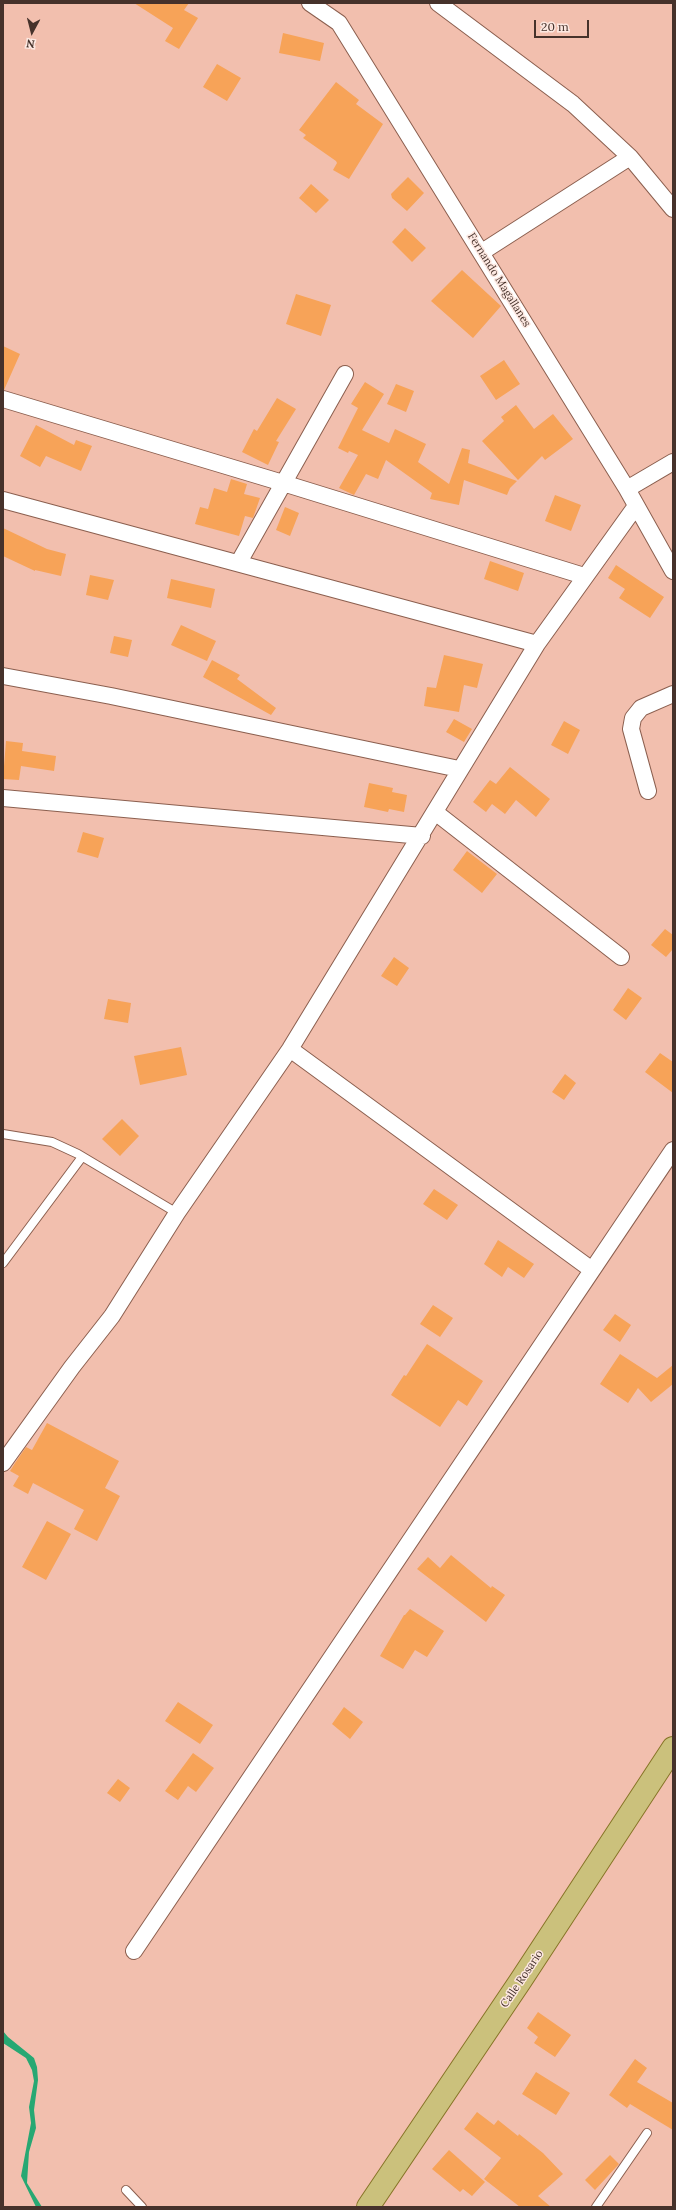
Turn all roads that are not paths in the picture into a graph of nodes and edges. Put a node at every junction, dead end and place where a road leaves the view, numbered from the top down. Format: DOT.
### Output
graph roads {
  1 [pos="438,3"];
  2 [pos="315,4"];
  3 [pos="630,157"];
  4 [pos="673,209"];
  5 [pos="482,252"];
  6 [pos="345,374"];
  7 [pos="3,399"];
  8 [pos="673,462"];
  9 [pos="283,483"];
  10 [pos="626,489"];
  11 [pos="3,500"];
  12 [pos="636,506"];
  13 [pos="239,562"];
  14 [pos="673,571"];
  15 [pos="584,576"];
  16 [pos="537,644"];
  17 [pos="3,676"];
  18 [pos="673,694"];
  19 [pos="459,769"];
  20 [pos="648,791"];
  21 [pos="3,798"];
  22 [pos="435,812"];
  23 [pos="422,836"];
  24 [pos="621,957"];
  25 [pos="290,1049"];
  26 [pos="3,1134"];
  27 [pos="673,1150"];
  28 [pos="82,1157"];
  29 [pos="177,1213"];
  30 [pos="3,1263"];
  31 [pos="592,1270"];
  32 [pos="3,1463"];
  33 [pos="673,1748"];
  34 [pos="134,1951"];
  35 [pos="647,2133"];
  36 [pos="126,2190"];
  37 [pos="142,2207"];
  38 [pos="368,2207"];
  39 [pos="596,2207"];
  1 -- 3 [label="street"];
  2 -- 5 [label="street, Fernando Magallanes"];
  3 -- 4 [label="street"];
  3 -- 5 [label="street"];
  5 -- 10 [label="street, Fernando Magallanes"];
  6 -- 9 [label="street"];
  7 -- 9 [label="street"];
  8 -- 10 [label="street"];
  9 -- 13 [label="street"];
  9 -- 15 [label="street"];
  10 -- 12 [label="street, Fernando Magallanes"];
  11 -- 13 [label="street"];
  12 -- 14 [label="street, Fernando Magallanes"];
  12 -- 15 [label="street"];
  13 -- 16 [label="street"];
  15 -- 16 [label="street"];
  16 -- 19 [label="street"];
  17 -- 19 [label="street"];
  18 -- 20 [label="street"];
  19 -- 22 [label="street"];
  21 -- 23 [label="street"];
  22 -- 23 [label="street"];
  22 -- 24 [label="street"];
  23 -- 25 [label="street"];
  25 -- 29 [label="street"];
  25 -- 31 [label="street"];
  26 -- 28 [label="lane"];
  27 -- 31 [label="street"];
  28 -- 29 [label="lane"];
  28 -- 30 [label="lane"];
  29 -- 32 [label="street"];
  31 -- 34 [label="street"];
  33 -- 38 [label="main road, Calle Rosario"];
  35 -- 39 [label="lane"];
  36 -- 37 [label="lane"];
}
